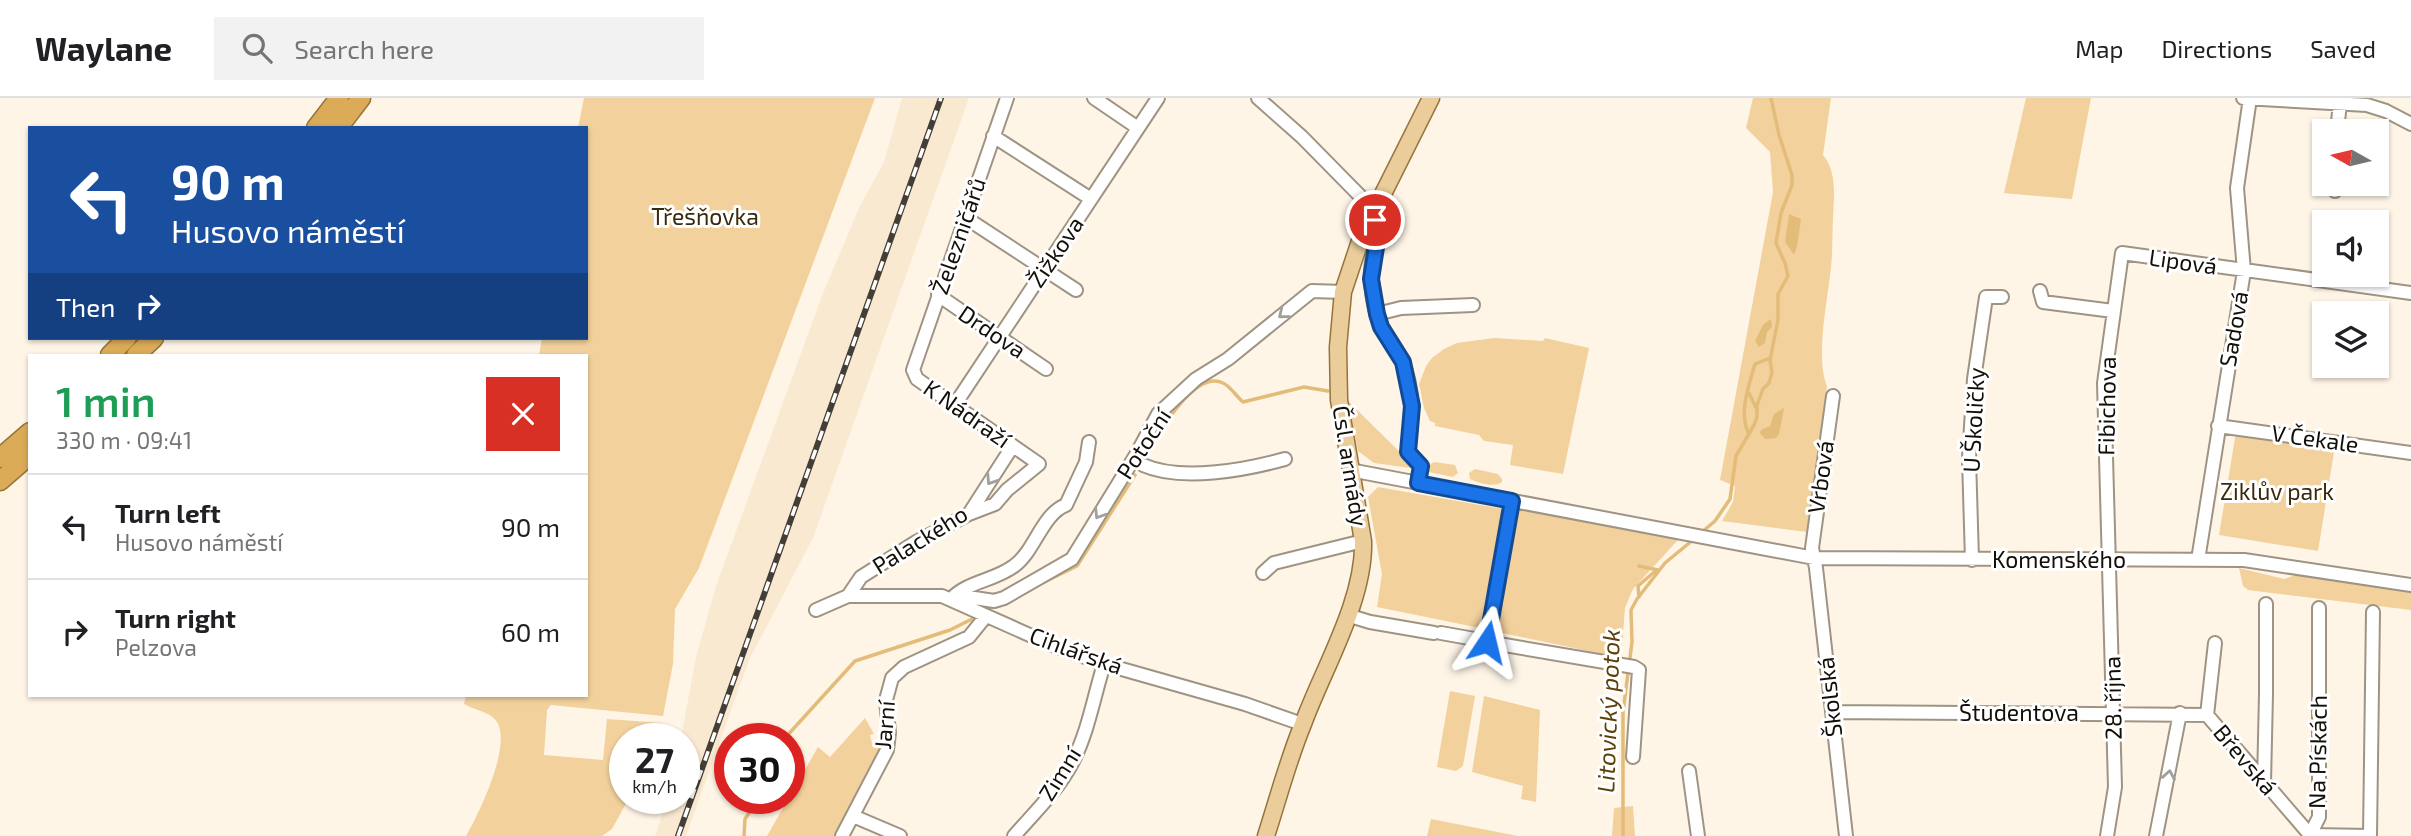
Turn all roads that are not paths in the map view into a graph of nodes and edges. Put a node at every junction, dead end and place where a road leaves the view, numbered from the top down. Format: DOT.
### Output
graph roads {
  1 [pos="339,98"];
  2 [pos="361,98"];
  3 [pos="1007,98"];
  4 [pos="1094,98"];
  5 [pos="1158,98"];
  6 [pos="1258,98"];
  7 [pos="1431,98"];
  8 [pos="2248,99"];
  9 [pos="2340,103"];
  10 [pos="2338,119"];
  11 [pos="2411,124"];
  12 [pos="318,126"];
  13 [pos="340,126"];
  14 [pos="1138,128"];
  15 [pos="993,136"];
  16 [pos="1091,199"];
  17 [pos="1373,214"];
  18 [pos="966,218"];
  19 [pos="2122,253"];
  20 [pos="1045,269"];
  21 [pos="2244,271"];
  22 [pos="1076,290"];
  23 [pos="2040,291"];
  24 [pos="1343,292"];
  25 [pos="2411,293"];
  26 [pos="938,295"];
  27 [pos="2002,297"];
  28 [pos="1473,305"];
  29 [pos="2113,311"];
  30 [pos="1377,314"];
  31 [pos="1000,337"];
  32 [pos="125,340"];
  33 [pos="152,340"];
  34 [pos="111,354"];
  35 [pos="137,354"];
  36 [pos="1046,369"];
  37 [pos="913,374"];
  38 [pos="1833,396"];
  39 [pos="954,406"];
  40 [pos="2218,426"];
  41 [pos="28,434"];
  42 [pos="1089,442"];
  43 [pos="1017,450"];
  44 [pos="2411,453"];
  45 [pos="28,457"];
  46 [pos="0,458"];
  47 [pos="1285,459"];
  48 [pos="1143,465"];
  49 [pos="1350,470"];
  50 [pos="0,481"];
  51 [pos="1418,483"];
  52 [pos="1512,501"];
  53 [pos="969,513"];
  54 [pos="1363,541"];
  55 [pos="1814,558"];
  56 [pos="2109,559"];
  57 [pos="2198,559"];
  58 [pos="1972,560"];
  59 [pos="1263,573"];
  60 [pos="2411,585"];
  61 [pos="848,596"];
  62 [pos="956,602"];
  63 [pos="2266,604"];
  64 [pos="2319,608"];
  65 [pos="816,610"];
  66 [pos="2373,612"];
  67 [pos="982,614"];
  68 [pos="1347,615"];
  69 [pos="1479,640"];
  70 [pos="2215,643"];
  71 [pos="1104,664"];
  72 [pos="1832,712"];
  73 [pos="2113,713"];
  74 [pos="2180,713"];
  75 [pos="2207,715"];
  76 [pos="1303,724"];
  77 [pos="1633,757"];
  78 [pos="1689,771"];
  79 [pos="2264,783"];
  80 [pos="853,816"];
  81 [pos="842,836"];
  82 [pos="900,836"];
  83 [pos="1014,836"];
  84 [pos="1266,836"];
  85 [pos="1698,836"];
  86 [pos="1846,836"];
  87 [pos="2107,836"];
  88 [pos="2156,836"];
  89 [pos="2310,836"];
  1 -- 12 [label="highway"];
  2 -- 13 [label="highway"];
  3 -- 15 [label="street, Železničářů"];
  4 -- 14 [label="street"];
  5 -- 14 [label="street, Žižkova"];
  6 -- 17 [label="street"];
  7 -- 17 [label="main road, Čsl. armády"];
  8 -- 9 [label="street"];
  8 -- 21 [label="street, Sadová"];
  9 -- 10 [label="street"];
  9 -- 11 [label="street"];
  14 -- 16 [label="street, Žižkova"];
  15 -- 16 [label="street"];
  15 -- 18 [label="street, Železničářů"];
  16 -- 20 [label="street, Žižkova"];
  17 -- 24 [label="main road, Čsl. armády"];
  17 -- 30 [label="street"];
  18 -- 20 [label="street"];
  18 -- 26 [label="street, Železničářů"];
  19 -- 21 [label="street, Lipová"];
  19 -- 29 [label="street, Fibichova"];
  20 -- 22 [label="street"];
  20 -- 31 [label="street, Žižkova"];
  21 -- 25 [label="street, Lipová"];
  21 -- 40 [label="street, Sadová"];
  23 -- 29 [label="street"];
  24 -- 49 [label="main road, Čsl. armády"];
  24 -- 62 [label="street, Potoční, one-way"];
  26 -- 31 [label="street, Drdova"];
  26 -- 37 [label="street, Železničářů"];
  27 -- 58 [label="street, U Školičky"];
  28 -- 30 [label="street"];
  29 -- 56 [label="street, Fibichova"];
  30 -- 51 [label="street"];
  31 -- 36 [label="street, Drdova"];
  31 -- 39 [label="street, Žižkova"];
  32 -- 34 [label="highway"];
  33 -- 35 [label="highway"];
  37 -- 39 [label="street, K Nádraží"];
  38 -- 55 [label="street, Vrbová"];
  39 -- 43 [label="street, K Nádraží"];
  40 -- 44 [label="street, V Čekale"];
  40 -- 57 [label="street, Sadová"];
  41 -- 46 [label="highway"];
  42 -- 62 [label="street"];
  43 -- 53 [label="street, Palackého, one-way"];
  43 -- 53 [label="street"];
  45 -- 50 [label="highway"];
  47 -- 48 [label="street"];
  49 -- 51 [label="street, Komenského"];
  49 -- 54 [label="main road, Čsl. armády"];
  51 -- 52 [label="street, Komenského"];
  52 -- 55 [label="street, Komenského"];
  52 -- 77 [label="street"];
  53 -- 61 [label="street, Palackého"];
  54 -- 59 [label="street"];
  54 -- 68 [label="main road, Čsl. armády"];
  55 -- 58 [label="street, Komenského"];
  55 -- 72 [label="street, Školská"];
  56 -- 57 [label="street, Komenského"];
  56 -- 58 [label="street, Komenského"];
  56 -- 73 [label="street, 28. října"];
  57 -- 60 [label="street, Komenského"];
  61 -- 62 [label="street, Cihlářská"];
  61 -- 65 [label="street"];
  62 -- 67 [label="street, Cihlářská"];
  63 -- 79 [label="street"];
  64 -- 89 [label="street, Na Pískách"];
  66 -- 89 [label="street, Na Pískách"];
  67 -- 71 [label="street, Cihlářská"];
  67 -- 80 [label="street, Jarní"];
  68 -- 69 [label="street"];
  68 -- 76 [label="main road, Čsl. armády"];
  70 -- 75 [label="street"];
  71 -- 76 [label="street, Cihlářská"];
  71 -- 83 [label="street, Zimní"];
  72 -- 73 [label="street, Študentova"];
  72 -- 86 [label="street, Školská"];
  73 -- 74 [label="street, Študentova"];
  73 -- 87 [label="street, 28. října"];
  74 -- 75 [label="street, Študentova"];
  88 -- 74 [label="street, one-way"];
  75 -- 79 [label="street, Břevská"];
  76 -- 84 [label="main road, Čsl. armády"];
  78 -- 85 [label="street"];
  79 -- 89 [label="street, Břevská"];
  80 -- 81 [label="street, Jarní"];
  80 -- 82 [label="street"];
}
